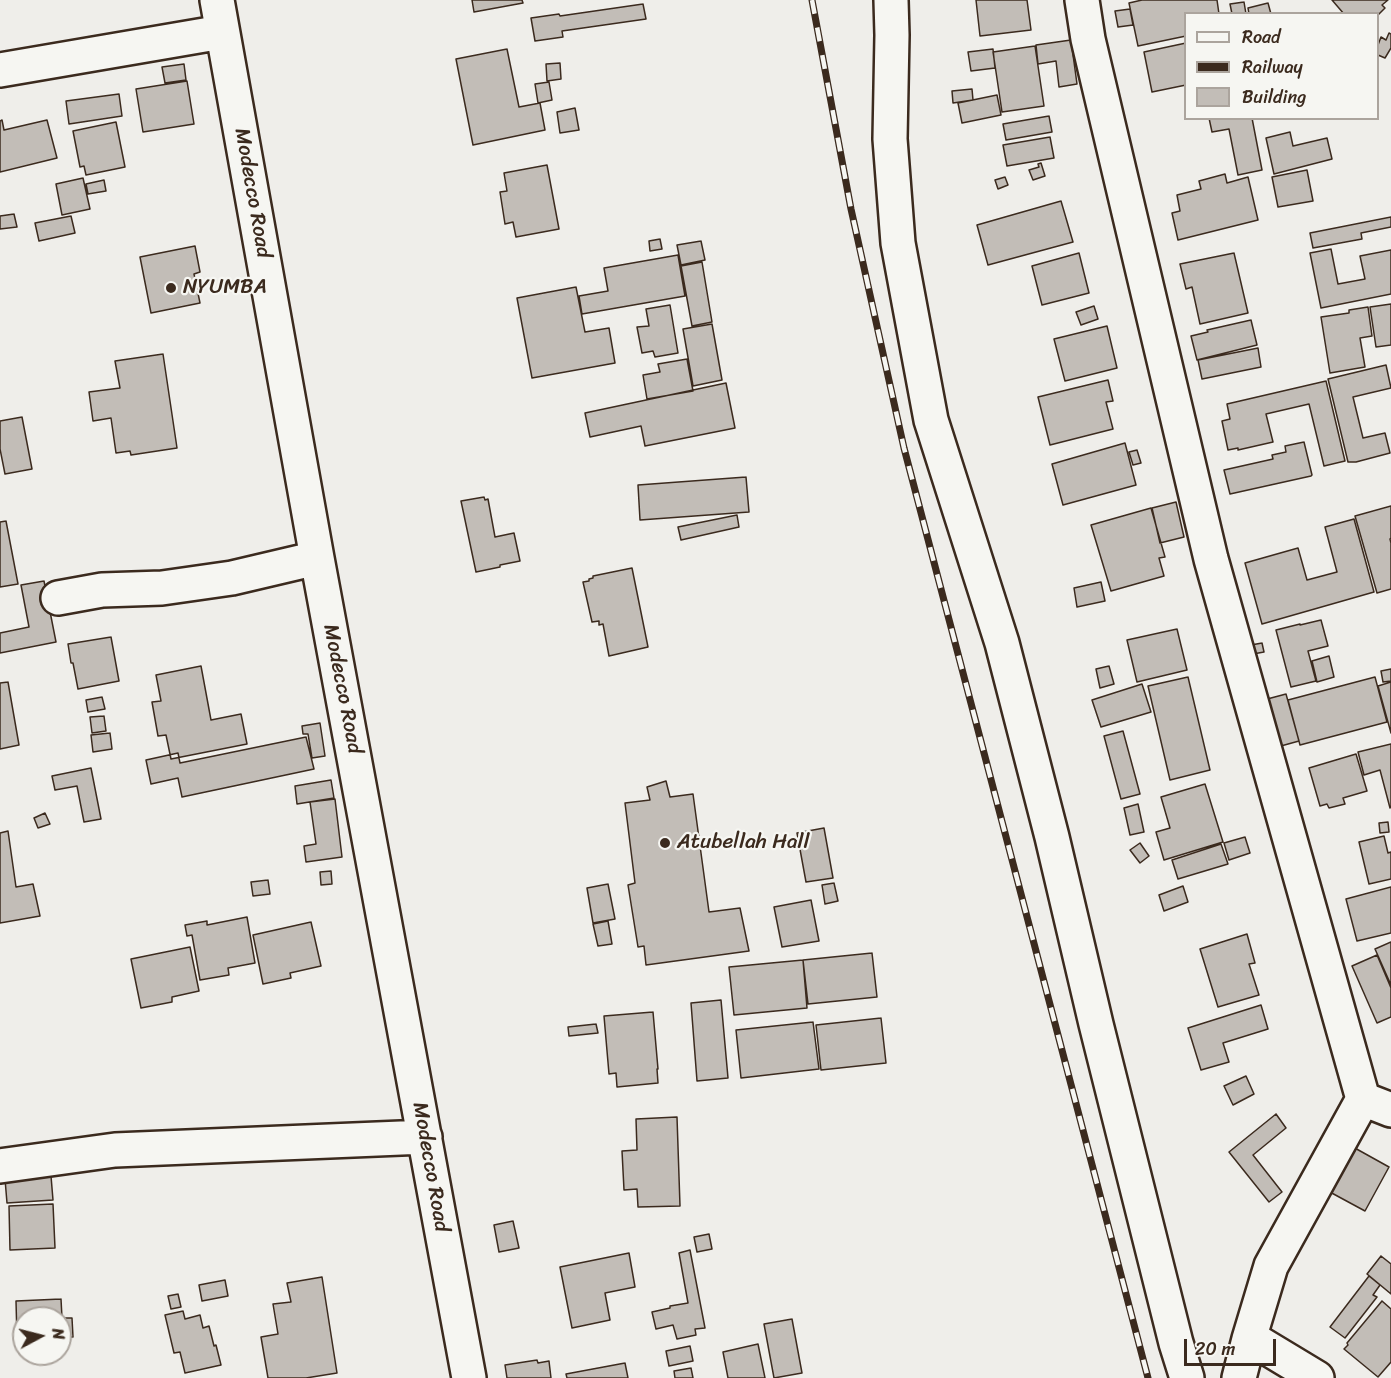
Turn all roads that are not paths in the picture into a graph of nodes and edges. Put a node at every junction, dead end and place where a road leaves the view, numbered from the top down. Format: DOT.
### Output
graph roads {
  1 [pos="217,0"];
  2 [pos="891,0"];
  3 [pos="1082,0"];
  4 [pos="222,32"];
  5 [pos="0,70"];
  6 [pos="317,558"];
  7 [pos="58,598"];
  8 [pos="1377,1105"];
  9 [pos="425,1137"];
  10 [pos="0,1166"];
  11 [pos="1249,1339"];
  12 [pos="469,1378"];
  13 [pos="1187,1378"];
  14 [pos="1239,1378"];
  15 [pos="1317,1378"];
  1 -- 4 [label="street, Modecco Road"];
  2 -- 13 [label="street"];
  3 -- 8 [label="street"];
  4 -- 5 [label="street"];
  4 -- 6 [label="street, Modecco Road"];
  6 -- 7 [label="street"];
  6 -- 9 [label="street, Modecco Road"];
  8 -- 11 [label="street"];
  9 -- 10 [label="street"];
  9 -- 12 [label="street, Modecco Road"];
  11 -- 14 [label="street"];
  11 -- 15 [label="street"];
}
